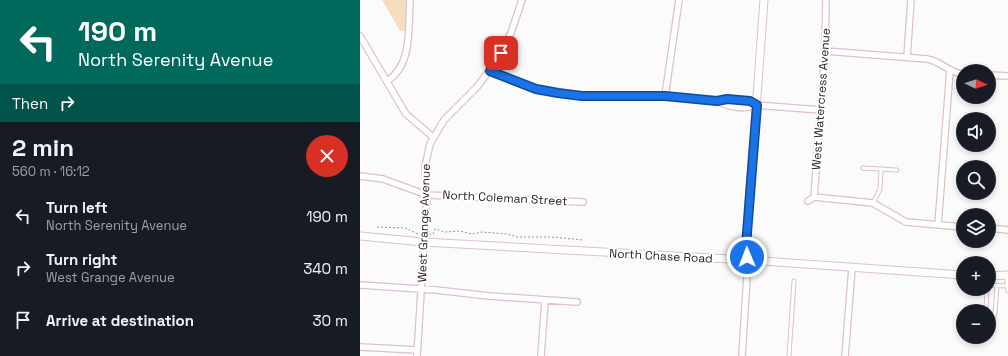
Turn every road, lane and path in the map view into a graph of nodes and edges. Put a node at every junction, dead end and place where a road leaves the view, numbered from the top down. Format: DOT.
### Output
graph roads {
  1 [pos="410,0"];
  2 [pos="522,0"];
  3 [pos="679,0"];
  4 [pos="764,0"];
  5 [pos="826,0"];
  6 [pos="911,0"];
  7 [pos="360,36"];
  8 [pos="825,51"];
  9 [pos="907,57"];
  10 [pos="950,70"];
  11 [pos="490,71"];
  12 [pos="956,72"];
  13 [pos="996,75"];
  14 [pos="1008,76"];
  15 [pos="387,81"];
  16 [pos="665,96"];
  17 [pos="757,105"];
  18 [pos="820,110"];
  19 [pos="432,137"];
  20 [pos="863,168"];
  21 [pos="881,170"];
  22 [pos="897,170"];
  23 [pos="360,176"];
  24 [pos="428,195"];
  25 [pos="814,197"];
  26 [pos="808,201"];
  27 [pos="583,202"];
  28 [pos="873,203"];
  29 [pos="938,225"];
  30 [pos="956,226"];
  31 [pos="376,227"];
  32 [pos="996,229"];
  33 [pos="1008,230"];
  34 [pos="416,234"];
  35 [pos="433,234"];
  36 [pos="360,236"];
  37 [pos="583,240"];
  38 [pos="424,242"];
  39 [pos="748,260"];
  40 [pos="852,268"];
  41 [pos="956,275"];
  42 [pos="1007,275"];
  43 [pos="996,276"];
  44 [pos="794,281"];
  45 [pos="360,285"];
  46 [pos="997,286"];
  47 [pos="1008,286"];
  48 [pos="421,289"];
  49 [pos="1008,291"];
  50 [pos="545,300"];
  51 [pos="577,302"];
  52 [pos="996,304"];
  53 [pos="360,347"];
  54 [pos="417,353"];
  55 [pos="541,356"];
  56 [pos="742,356"];
  57 [pos="789,356"];
  58 [pos="845,356"];
  1 -- 15 [label="street"];
  2 -- 11 [label="street, West Grange Avenue"];
  3 -- 16 [label="street"];
  4 -- 17 [label="street"];
  5 -- 8 [label="street, West Watercress Avenue"];
  6 -- 9 [label="street"];
  7 -- 15 [label="street"];
  8 -- 9 [label="street"];
  8 -- 18 [label="street, West Watercress Avenue"];
  9 -- 10 [label="street"];
  10 -- 12 [label="street"];
  10 -- 29 [label="street"];
  11 -- 16 [label="street"];
  11 -- 19 [label="street, West Grange Avenue"];
  13 -- 14 [label="street"];
  15 -- 19 [label="street"];
  16 -- 17 [label="street"];
  17 -- 18 [label="street"];
  17 -- 39 [label="street"];
  18 -- 25 [label="street, West Watercress Avenue"];
  19 -- 24 [label="street, West Grange Avenue"];
  20 -- 21 [label="lane"];
  21 -- 22 [label="lane"];
  21 -- 28 [label="lane"];
  23 -- 24 [label="street, North Coleman Street"];
  24 -- 27 [label="street, North Coleman Street"];
  24 -- 38 [label="street, West Grange Avenue"];
  25 -- 26 [label="street"];
  25 -- 28 [label="street"];
  28 -- 29 [label="street"];
  29 -- 30 [label="street"];
  31 -- 34 [label="path"];
  32 -- 33 [label="street"];
  35 -- 37 [label="path"];
  36 -- 38 [label="street, North Chase Road"];
  38 -- 39 [label="street, North Chase Road"];
  38 -- 48 [label="street, West Grange Avenue"];
  39 -- 40 [label="street, North Chase Road"];
  39 -- 56 [label="street"];
  40 -- 41 [label="street, North Chase Road"];
  40 -- 58 [label="street"];
  42 -- 43 [label="street"];
  42 -- 47 [label="lane"];
  44 -- 57 [label="lane"];
  45 -- 48 [label="street"];
  46 -- 47 [label="lane"];
  46 -- 52 [label="lane"];
  47 -- 49 [label="lane"];
  48 -- 50 [label="street"];
  48 -- 54 [label="street, West Grange Avenue"];
  50 -- 51 [label="street"];
  50 -- 55 [label="street"];
  53 -- 54 [label="street"];
}
